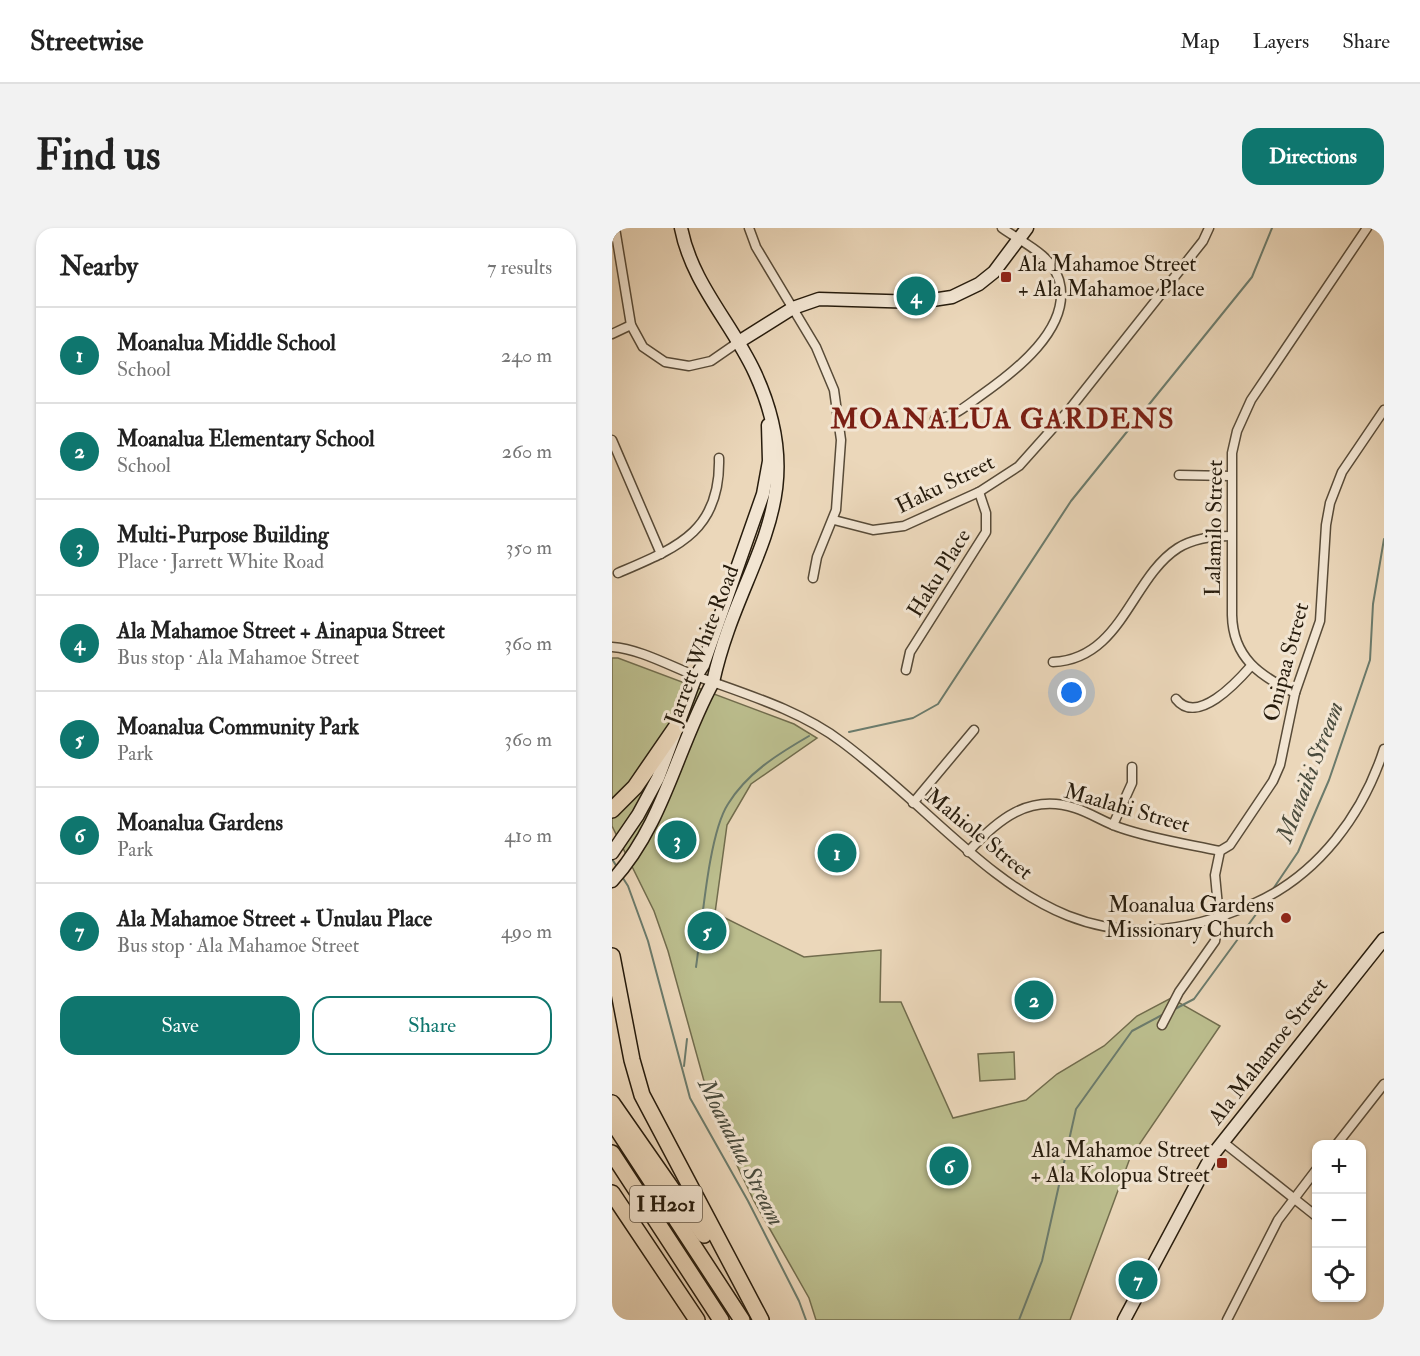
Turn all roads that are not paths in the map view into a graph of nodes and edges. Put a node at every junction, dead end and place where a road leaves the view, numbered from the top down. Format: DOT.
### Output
graph roads {
  1 [pos="681,228"];
  2 [pos="749,228"];
  3 [pos="1002,228"];
  4 [pos="1027,228"];
  5 [pos="1209,228"];
  6 [pos="1368,228"];
  7 [pos="614,233"];
  8 [pos="1019,240"];
  9 [pos="793,308"];
  10 [pos="630,325"];
  11 [pos="612,334"];
  12 [pos="737,344"];
  13 [pos="767,409"];
  14 [pos="1384,410"];
  15 [pos="935,419"];
  16 [pos="612,440"];
  17 [pos="719,458"];
  18 [pos="1179,475"];
  19 [pos="1230,476"];
  20 [pos="979,492"];
  21 [pos="834,520"];
  22 [pos="1231,536"];
  23 [pos="661,554"];
  24 [pos="618,573"];
  25 [pos="813,578"];
  26 [pos="612,647"];
  27 [pos="1053,663"];
  28 [pos="1251,666"];
  29 [pos="906,670"];
  30 [pos="696,676"];
  31 [pos="713,682"];
  32 [pos="1295,693"];
  33 [pos="1176,699"];
  34 [pos="677,726"];
  35 [pos="974,730"];
  36 [pos="1384,749"];
  37 [pos="1132,767"];
  38 [pos="913,803"];
  39 [pos="612,810"];
  40 [pos="1113,825"];
  41 [pos="1220,851"];
  42 [pos="968,852"];
  43 [pos="612,853"];
  44 [pos="612,881"];
  45 [pos="1219,917"];
  46 [pos="1384,939"];
  47 [pos="612,956"];
  48 [pos="1162,1025"];
  49 [pos="1384,1084"];
  50 [pos="612,1103"];
  51 [pos="612,1121"];
  52 [pos="1339,1140"];
  53 [pos="1223,1142"];
  54 [pos="612,1153"];
  55 [pos="1312,1176"];
  56 [pos="612,1193"];
  57 [pos="1294,1198"];
  58 [pos="1312,1212"];
  59 [pos="697,1320"];
  60 [pos="721,1320"];
  61 [pos="742,1320"];
  62 [pos="761,1320"];
  63 [pos="1124,1320"];
  64 [pos="1227,1320"];
  1 -- 12 [label="street, Jarrett White Road"];
  2 -- 9 [label="street"];
  3 -- 8 [label="street"];
  4 -- 8 [label="street"];
  5 -- 20 [label="street, Haku Street"];
  6 -- 19 [label="street, Lalamilo Street"];
  7 -- 10 [label="street"];
  8 -- 9 [label="street"];
  8 -- 15 [label="street"];
  9 -- 12 [label="street"];
  9 -- 21 [label="street"];
  10 -- 11 [label="street"];
  10 -- 12 [label="street"];
  12 -- 13 [label="street, Jarrett White Road"];
  13 -- 30 [label="street, Jarrett White Road"];
  13 -- 31 [label="street, Jarrett White Road"];
  14 -- 32 [label="street, Onipaa Street"];
  16 -- 23 [label="street"];
  17 -- 23 [label="street"];
  18 -- 19 [label="street"];
  19 -- 22 [label="street, Lalamilo Street"];
  20 -- 21 [label="street, Haku Street"];
  20 -- 29 [label="street, Haku Place"];
  21 -- 25 [label="street"];
  22 -- 27 [label="street"];
  22 -- 28 [label="street, Lalamilo Street"];
  23 -- 24 [label="street"];
  26 -- 30 [label="street, Mahiole Street"];
  28 -- 32 [label="street, Lalamilo Street"];
  28 -- 33 [label="street"];
  30 -- 31 [label="street, Mahiole Street"];
  30 -- 34 [label="street, Jarrett White Road"];
  31 -- 38 [label="street, Mahiole Street"];
  31 -- 44 [label="street, Jarrett White Road"];
  32 -- 41 [label="street, Onipaa Street"];
  34 -- 39 [label="highway"];
  34 -- 43 [label="street, Jarrett White Road"];
  35 -- 38 [label="street"];
  36 -- 45 [label="street, Mahiole Street"];
  37 -- 40 [label="street"];
  38 -- 42 [label="street, Mahiole Street"];
  40 -- 41 [label="street, Maalahi Street"];
  40 -- 42 [label="street, Maalahi Street"];
  41 -- 45 [label="street"];
  42 -- 45 [label="street, Mahiole Street"];
  45 -- 48 [label="street"];
  46 -- 53 [label="street, Ala Mahamoe Street"];
  47 -- 62 [label="highway"];
  49 -- 52 [label="street"];
  50 -- 62 [label="highway"];
  51 -- 61 [label="highway, I H201"];
  53 -- 57 [label="street"];
  53 -- 63 [label="street, Ala Mahamoe Street"];
  54 -- 60 [label="highway, I H201"];
  55 -- 57 [label="street"];
  56 -- 59 [label="highway"];
  57 -- 58 [label="street"];
  57 -- 64 [label="street"];
}
